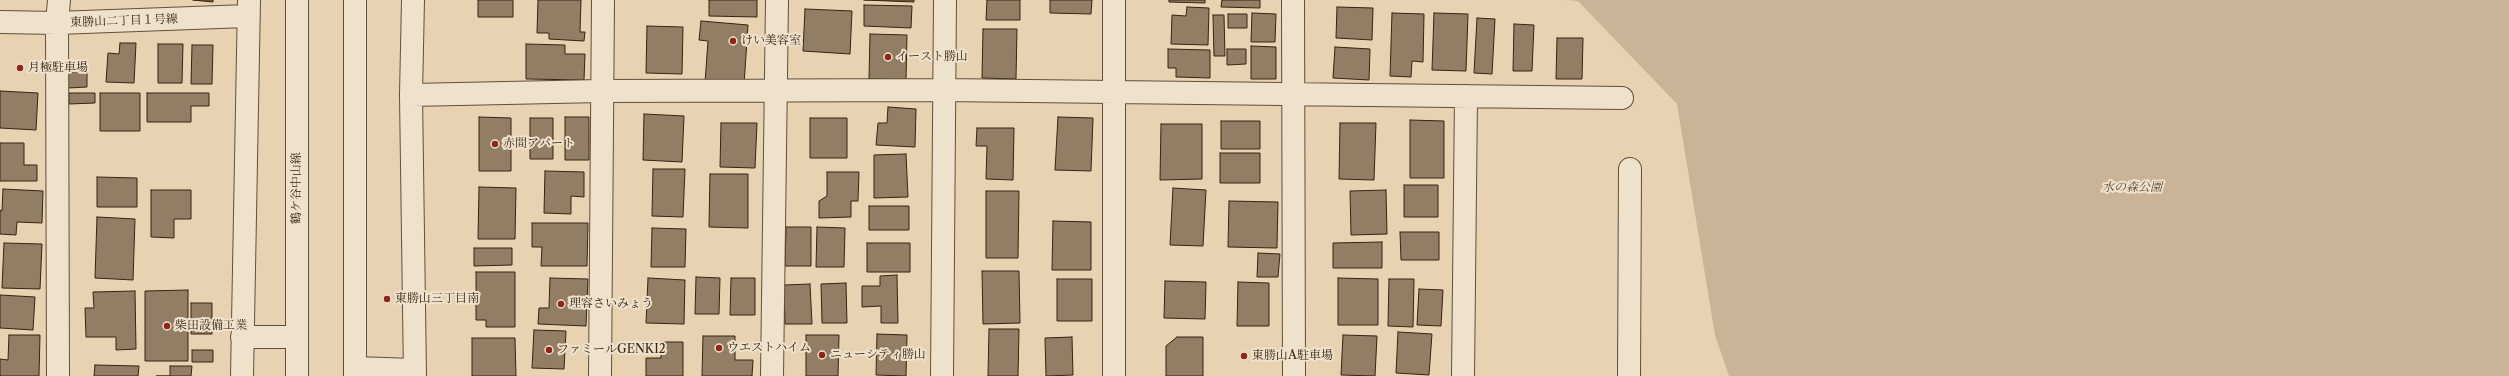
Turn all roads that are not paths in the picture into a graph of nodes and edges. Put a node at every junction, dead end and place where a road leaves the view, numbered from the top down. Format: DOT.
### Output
graph roads {
  1 [pos="59,0"];
  2 [pos="297,0"];
  3 [pos="355,0"];
  4 [pos="413,0"];
  5 [pos="603,0"];
  6 [pos="777,0"];
  7 [pos="945,0"];
  8 [pos="1114,0"];
  9 [pos="1293,0"];
  10 [pos="248,8"];
  11 [pos="0,22"];
  12 [pos="57,23"];
  13 [pos="775,90"];
  14 [pos="944,90"];
  15 [pos="601,91"];
  16 [pos="1114,91"];
  17 [pos="1294,94"];
  18 [pos="411,95"];
  19 [pos="1466,96"];
  20 [pos="1622,98"];
  21 [pos="1630,169"];
  22 [pos="242,337"];
  23 [pos="297,337"];
  24 [pos="355,372"];
  25 [pos="415,373"];
  26 [pos="58,376"];
  27 [pos="242,376"];
  28 [pos="297,376"];
  29 [pos="600,376"];
  30 [pos="772,376"];
  31 [pos="942,376"];
  32 [pos="1114,376"];
  33 [pos="1294,376"];
  34 [pos="1463,376"];
  35 [pos="1629,376"];
  1 -- 12 [label="street"];
  2 -- 23 [label="street, 鶴ケ谷中山線"];
  3 -- 24 [label="street"];
  4 -- 18 [label="street"];
  5 -- 15 [label="street"];
  6 -- 13 [label="street"];
  7 -- 14 [label="street"];
  8 -- 16 [label="street"];
  9 -- 17 [label="street"];
  10 -- 12 [label="street, 東勝山二丁目１号線"];
  10 -- 22 [label="street"];
  11 -- 12 [label="street, 東勝山二丁目１号線"];
  12 -- 26 [label="street"];
  13 -- 14 [label="street"];
  13 -- 15 [label="street"];
  13 -- 30 [label="street"];
  14 -- 16 [label="street"];
  14 -- 31 [label="street"];
  15 -- 18 [label="street"];
  15 -- 29 [label="street"];
  16 -- 17 [label="street"];
  16 -- 32 [label="street"];
  17 -- 19 [label="street"];
  17 -- 33 [label="street"];
  18 -- 25 [label="street"];
  19 -- 20 [label="street"];
  19 -- 34 [label="street"];
  21 -- 35 [label="street"];
  22 -- 23 [label="street"];
  22 -- 27 [label="street"];
  23 -- 28 [label="street, 鶴ケ谷中山線"];
  24 -- 25 [label="street"];
}
